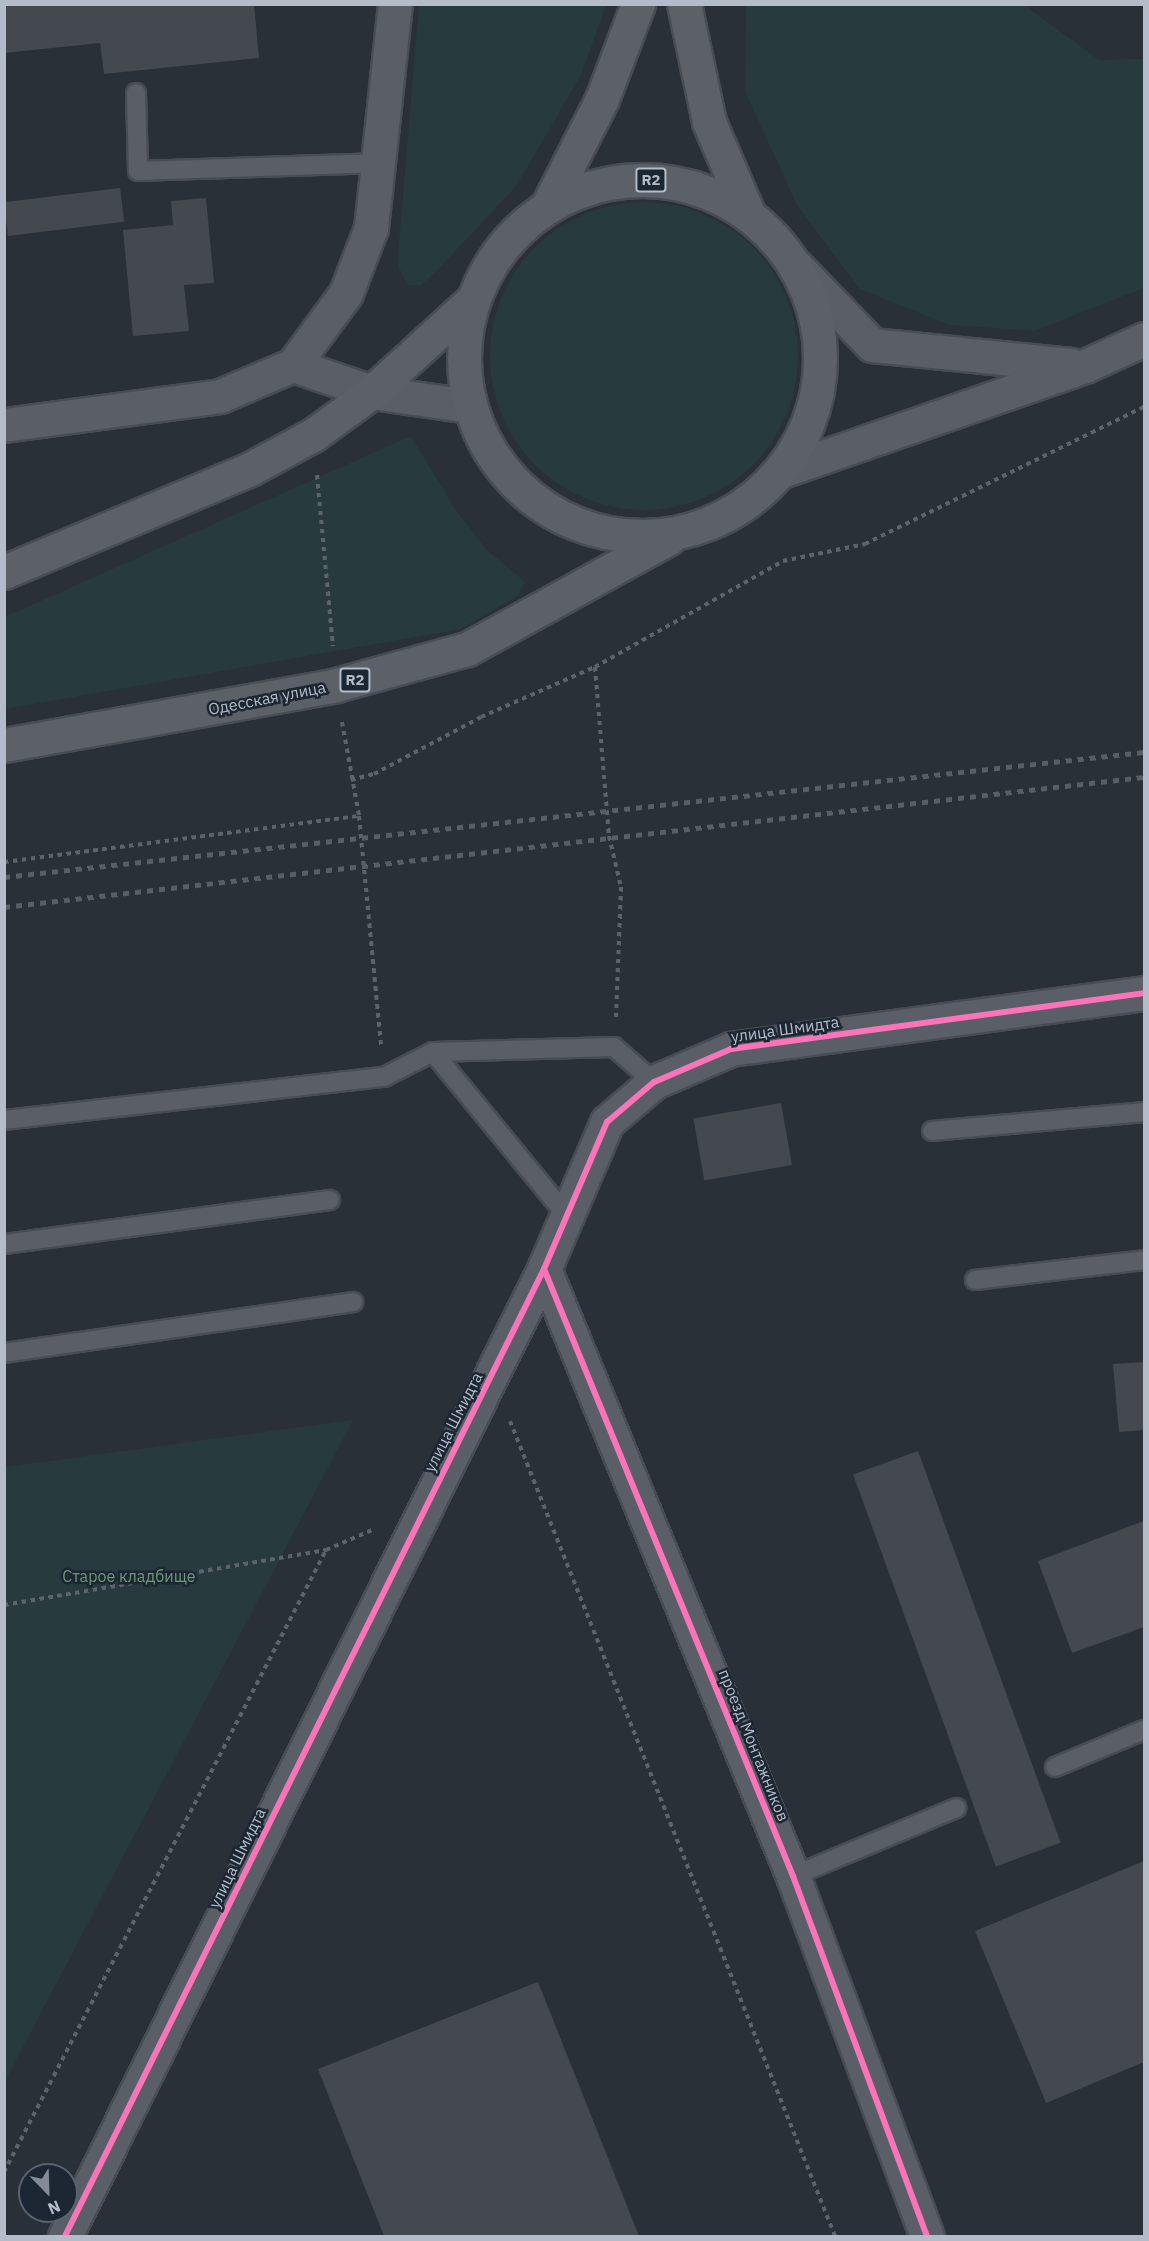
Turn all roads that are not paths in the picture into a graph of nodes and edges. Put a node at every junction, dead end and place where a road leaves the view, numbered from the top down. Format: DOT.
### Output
graph roads {
  1 [pos="395,4"];
  2 [pos="638,4"];
  3 [pos="684,4"];
  4 [pos="136,93"];
  5 [pos="381,163"];
  6 [pos="548,205"];
  7 [pos="748,213"];
  8 [pos="797,267"];
  9 [pos="472,301"];
  10 [pos="1144,339"];
  11 [pos="293,365"];
  12 [pos="1085,366"];
  13 [pos="372,392"];
  14 [pos="469,406"];
  15 [pos="4,425"];
  16 [pos="782,471"];
  17 [pos="677,534"];
  18 [pos="4,572"];
  19 [pos="4,745"];
  20 [pos="1144,993"];
  21 [pos="433,1052"];
  22 [pos="654,1082"];
  23 [pos="1144,1112"];
  24 [pos="4,1120"];
  25 [pos="932,1131"];
  26 [pos="330,1200"];
  27 [pos="565,1213"];
  28 [pos="4,1244"];
  29 [pos="1144,1260"];
  30 [pos="544,1269"];
  31 [pos="975,1280"];
  32 [pos="353,1302"];
  33 [pos="4,1353"];
  34 [pos="1144,1730"];
  35 [pos="1055,1767"];
  36 [pos="956,1808"];
  37 [pos="793,1876"];
  38 [pos="65,2236"];
  39 [pos="927,2236"];
  1 -- 5 [label="street"];
  2 -- 6 [label="main road, R2"];
  3 -- 7 [label="main road, R2"];
  4 -- 5 [label="lane"];
  5 -- 11 [label="street"];
  6 -- 7 [label="main road, R2"];
  6 -- 9 [label="main road, R2"];
  7 -- 8 [label="main road, R2"];
  8 -- 12 [label="street"];
  8 -- 16 [label="main road, R2"];
  9 -- 13 [label="main road, R2"];
  9 -- 14 [label="main road, R2"];
  10 -- 12 [label="street"];
  11 -- 13 [label="street"];
  11 -- 15 [label="street"];
  12 -- 16 [label="street"];
  13 -- 14 [label="street"];
  13 -- 18 [label="main road, R2"];
  14 -- 17 [label="main road, R2"];
  16 -- 17 [label="main road, R2"];
  17 -- 19 [label="main road, Одесская улица / R2"];
  20 -- 22 [label="street, улица Шмидта"];
  21 -- 22 [label="lane"];
  21 -- 24 [label="lane"];
  21 -- 27 [label="lane"];
  22 -- 27 [label="street, улица Шмидта"];
  23 -- 25 [label="lane"];
  26 -- 28 [label="lane"];
  27 -- 30 [label="street, улица Шмидта"];
  29 -- 31 [label="lane"];
  30 -- 37 [label="street, проезд Монтажников"];
  30 -- 38 [label="street, улица Шмидта"];
  32 -- 33 [label="lane"];
  34 -- 35 [label="lane"];
  36 -- 37 [label="lane"];
  37 -- 39 [label="street, проезд Монтажников"];
}
